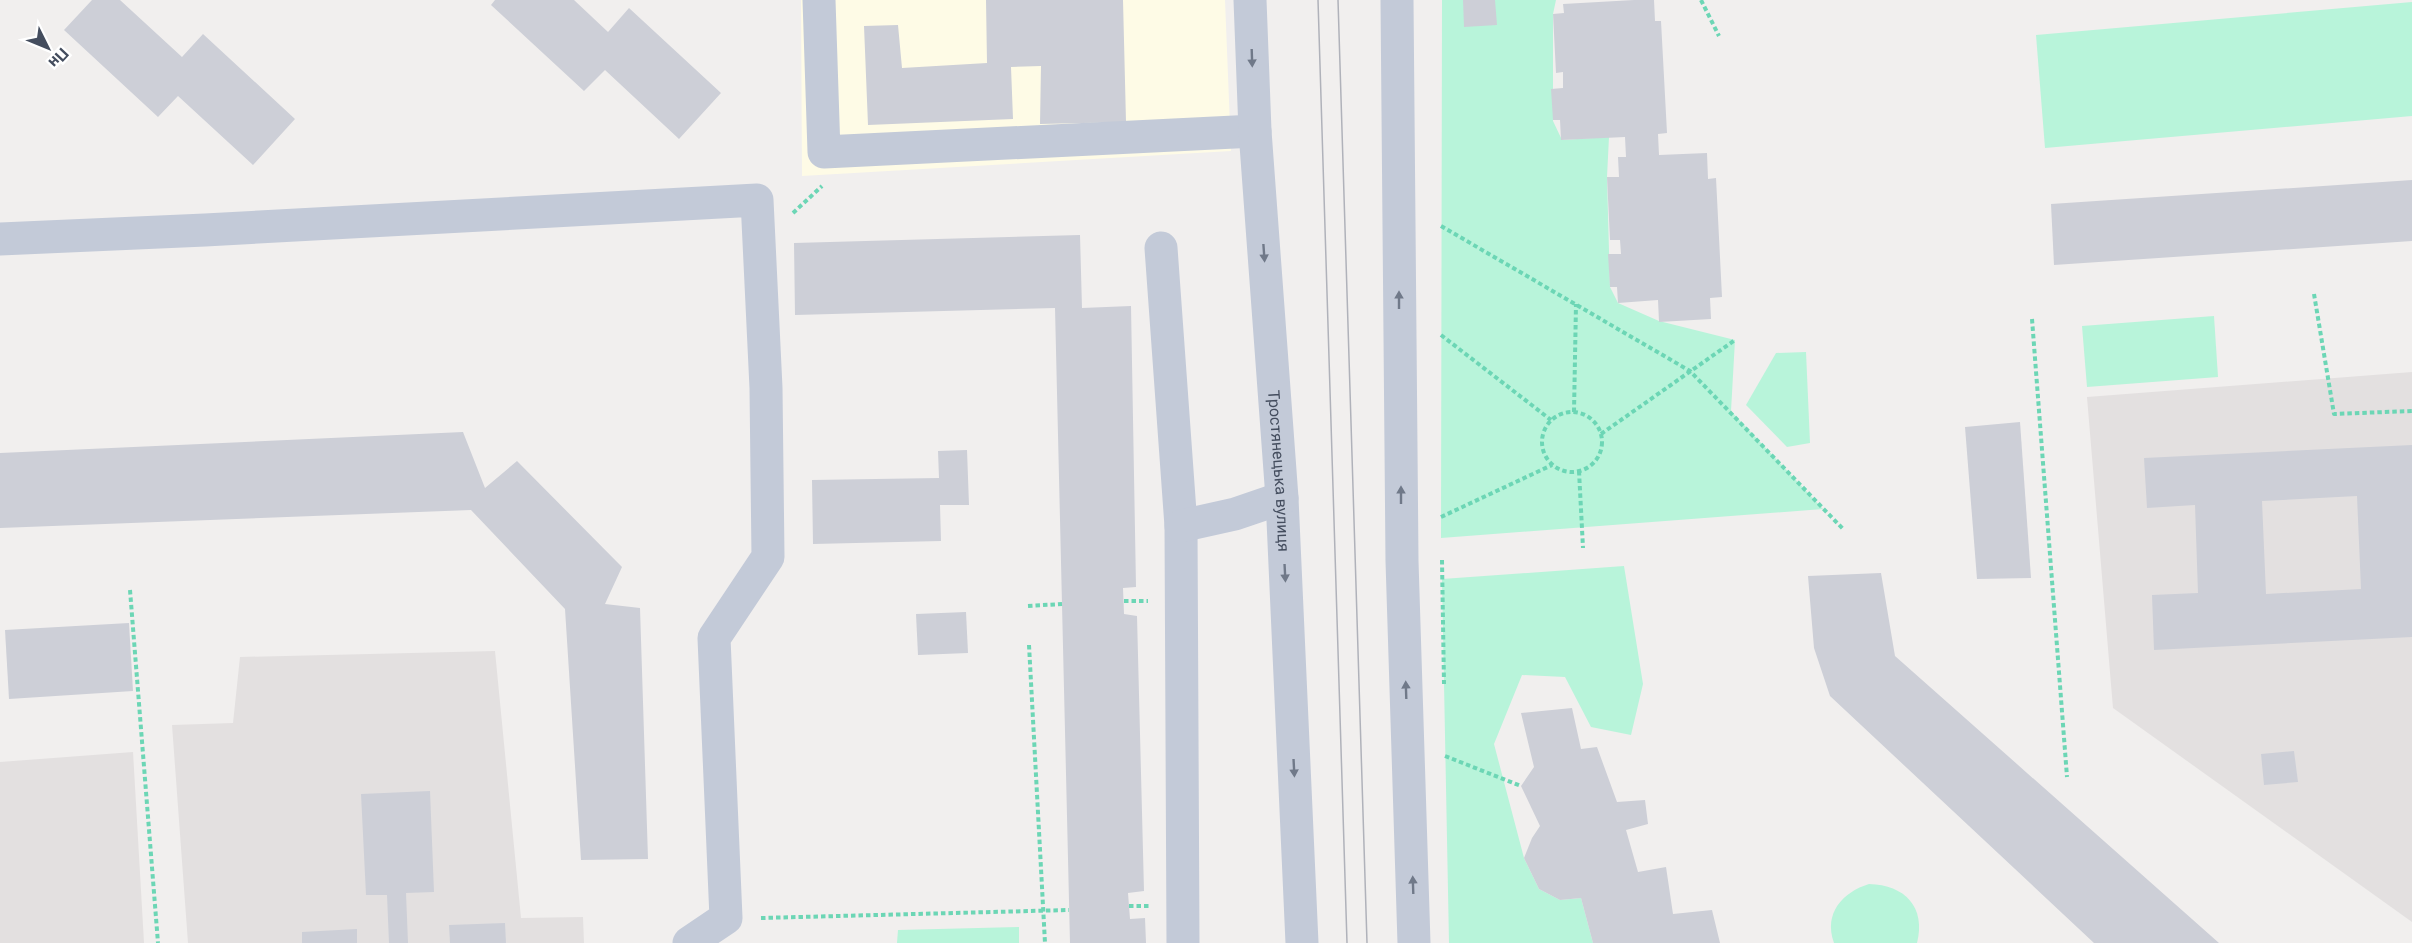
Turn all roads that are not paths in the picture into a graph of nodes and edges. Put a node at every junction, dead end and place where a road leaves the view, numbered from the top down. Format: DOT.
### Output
graph roads {
  1 [pos="819,0"];
  2 [pos="1250,0"];
  3 [pos="1397,0"];
  4 [pos="1255,131"];
  5 [pos="0,239"];
  6 [pos="1161,248"];
  7 [pos="1282,498"];
  8 [pos="1181,526"];
  9 [pos="689,943"];
  10 [pos="1182,943"];
  11 [pos="1302,943"];
  12 [pos="1414,943"];
  1 -- 4 [label="street"];
  2 -- 4 [label="street, Тростянецька вулиця, one-way"];
  12 -- 3 [label="street, one-way"];
  4 -- 7 [label="street, Тростянецька вулиця, one-way"];
  5 -- 9 [label="street"];
  6 -- 8 [label="street"];
  7 -- 8 [label="street"];
  7 -- 11 [label="street, Тростянецька вулиця, one-way"];
  8 -- 10 [label="street"];
}
